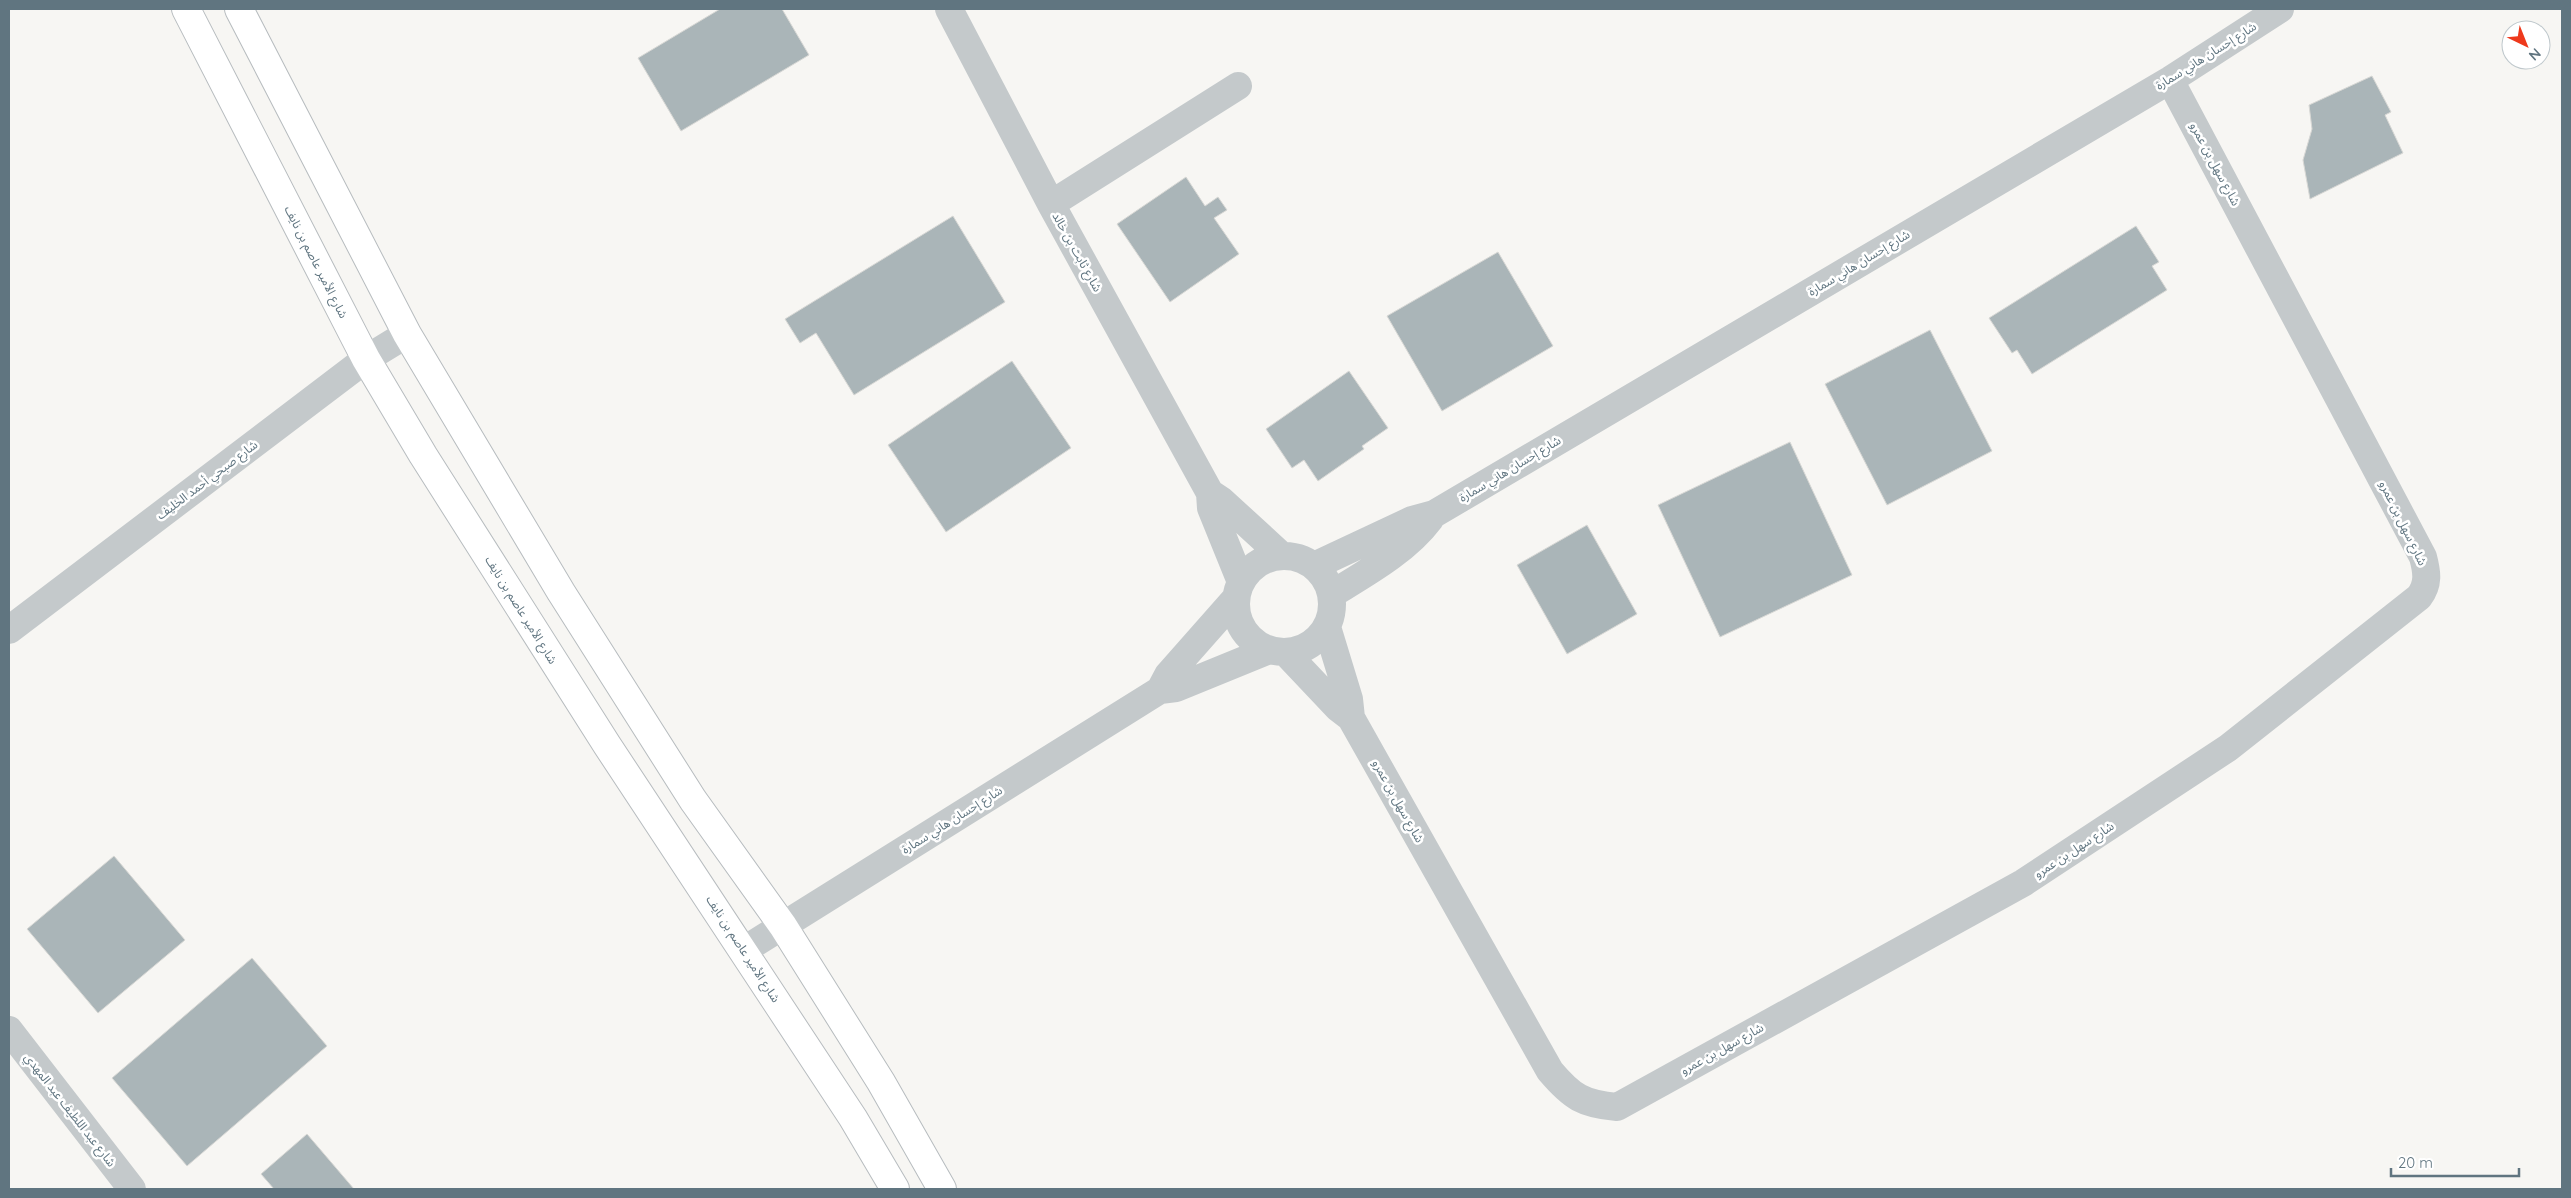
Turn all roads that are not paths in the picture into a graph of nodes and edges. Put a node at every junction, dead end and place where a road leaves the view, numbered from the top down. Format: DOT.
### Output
graph roads {
  1 [pos="186,9"];
  2 [pos="239,9"];
  3 [pos="949,9"];
  4 [pos="2280,9"];
  5 [pos="2170,80"];
  6 [pos="1238,86"];
  7 [pos="1051,204"];
  8 [pos="407,334"];
  9 [pos="366,359"];
  10 [pos="1210,493"];
  11 [pos="1434,514"];
  12 [pos="1282,556"];
  13 [pos="1314,566"];
  14 [pos="1238,590"];
  15 [pos="1332,594"];
  16 [pos="1327,627"];
  17 [pos="9,630"];
  18 [pos="1278,652"];
  19 [pos="1160,690"];
  20 [pos="1351,718"];
  21 [pos="783,926"];
  22 [pos="744,950"];
  23 [pos="9,1030"];
  24 [pos="132,1189"];
  25 [pos="895,1189"];
  26 [pos="942,1189"];
  1 -- 9 [label="main road, شارع الأمير عاصم بن نايف"];
  2 -- 8 [label="main road"];
  3 -- 7 [label="street, شارع ثابت بن خالد"];
  4 -- 5 [label="street, شارع إحسان هاني سمارة"];
  5 -- 11 [label="street, شارع إحسان هاني سمارة"];
  5 -- 20 [label="street, شارع سهل بن عمرو"];
  6 -- 7 [label="street"];
  7 -- 10 [label="street, شارع ثابت بن خالد"];
  8 -- 9 [label="street, شارع صبحي أحمد الخليف"];
  8 -- 21 [label="main road"];
  9 -- 17 [label="street, شارع صبحي أحمد الخليف"];
  9 -- 22 [label="main road, شارع الأمير عاصم بن نايف"];
  10 -- 12 [label="street, شارع ثابت بن خالد"];
  10 -- 14 [label="street, شارع ثابت بن خالد"];
  11 -- 13 [label="street, شارع إحسان هاني سمارة"];
  11 -- 15 [label="street, شارع إحسان هاني سمارة"];
  12 -- 13 [label="street"];
  12 -- 14 [label="street"];
  13 -- 15 [label="street"];
  14 -- 18 [label="street"];
  14 -- 19 [label="street, شارع إحسان هاني سمارة"];
  15 -- 16 [label="street"];
  16 -- 18 [label="street"];
  16 -- 20 [label="street, شارع سهل بن عمرو"];
  18 -- 19 [label="street, شارع إحسان هاني سمارة"];
  18 -- 20 [label="street, شارع سهل بن عمرو"];
  19 -- 21 [label="street, شارع إحسان هاني سمارة"];
  21 -- 22 [label="street, شارع إحسان هاني سمارة"];
  21 -- 26 [label="main road"];
  22 -- 25 [label="main road, شارع الأمير عاصم بن نايف"];
  23 -- 24 [label="street, شارع عبد اللطيف عبد المهدي"];
}
